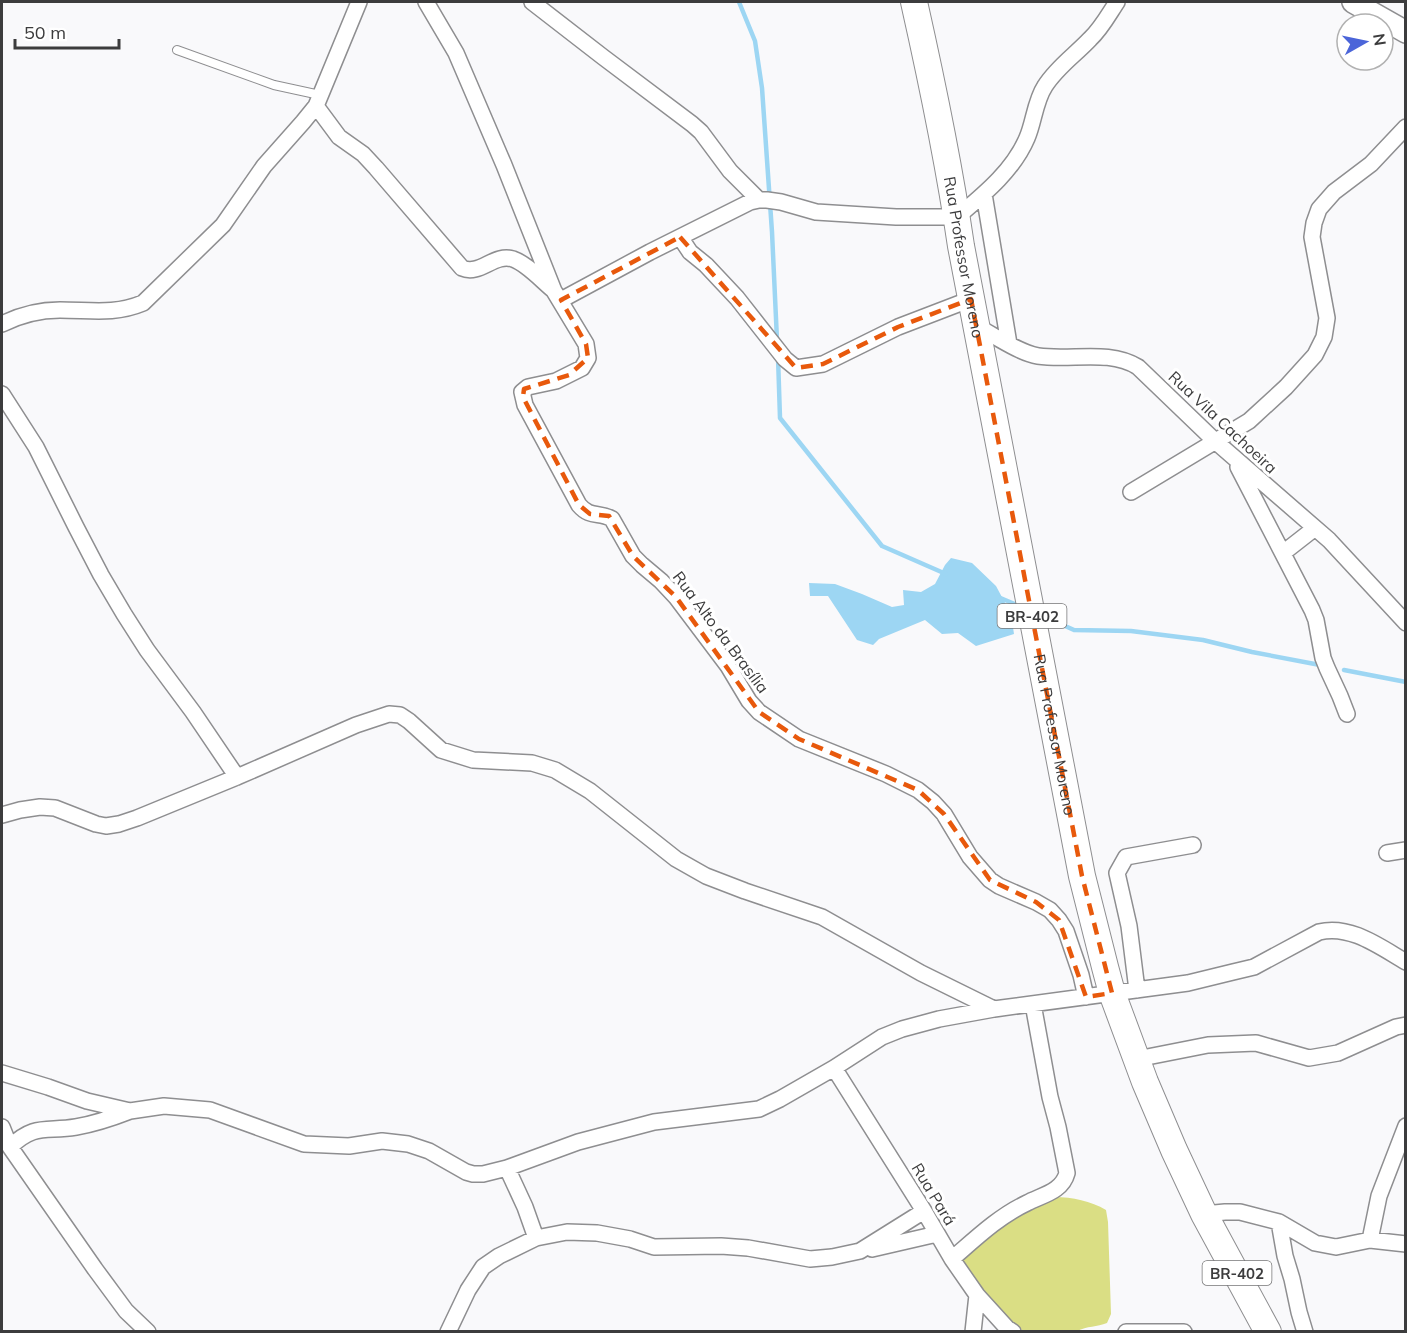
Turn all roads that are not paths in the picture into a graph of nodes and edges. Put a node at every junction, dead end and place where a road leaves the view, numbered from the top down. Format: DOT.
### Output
graph roads {
  1 [pos="359,2"];
  2 [pos="426,2"];
  3 [pos="532,2"];
  4 [pos="914,2"];
  5 [pos="1117,2"];
  6 [pos="1359,3"];
  7 [pos="1406,32"];
  8 [pos="177,50"];
  9 [pos="318,101"];
  10 [pos="1406,126"];
  11 [pos="984,194"];
  12 [pos="759,200"];
  13 [pos="957,217"];
  14 [pos="680,237"];
  15 [pos="558,295"];
  16 [pos="971,299"];
  17 [pos="3,321"];
  18 [pos="976,326"];
  19 [pos="1009,344"];
  20 [pos="2,394"];
  21 [pos="1215,441"];
  22 [pos="1234,459"];
  23 [pos="1131,492"];
  24 [pos="1315,528"];
  25 [pos="1283,553"];
  26 [pos="1406,623"];
  27 [pos="1347,714"];
  28 [pos="237,777"];
  29 [pos="2,816"];
  30 [pos="1192,845"];
  31 [pos="1406,850"];
  32 [pos="1387,853"];
  33 [pos="1406,962"];
  34 [pos="1124,991"];
  35 [pos="1086,997"];
  36 [pos="1033,1004"];
  37 [pos="994,1009"];
  38 [pos="1406,1025"];
  39 [pos="1137,1059"];
  40 [pos="834,1068"];
  41 [pos="2,1073"];
  42 [pos="130,1111"];
  43 [pos="1406,1126"];
  44 [pos="2,1127"];
  45 [pos="8,1149"];
  46 [pos="507,1168"];
  47 [pos="924,1211"];
  48 [pos="1204,1214"];
  49 [pos="1279,1222"];
  50 [pos="937,1233"];
  51 [pos="536,1238"];
  52 [pos="1370,1240"];
  53 [pos="1406,1244"];
  54 [pos="860,1251"];
  55 [pos="951,1259"];
  56 [pos="977,1295"];
  57 [pos="1010,1330"];
  58 [pos="148,1332"];
  59 [pos="448,1332"];
  60 [pos="973,1332"];
  61 [pos="992,1332"];
  62 [pos="1126,1332"];
  63 [pos="1184,1332"];
  64 [pos="1268,1332"];
  65 [pos="1305,1332"];
  1 -- 9 [label="street"];
  2 -- 15 [label="street"];
  3 -- 12 [label="street"];
  4 -- 13 [label="highway, Rua Professor Moreno / BR-402"];
  5 -- 11 [label="street"];
  6 -- 7 [label="street"];
  8 -- 9 [label="lane"];
  9 -- 15 [label="street"];
  9 -- 17 [label="street"];
  10 -- 21 [label="street"];
  11 -- 13 [label="street"];
  11 -- 19 [label="street"];
  12 -- 13 [label="street"];
  12 -- 14 [label="street"];
  13 -- 16 [label="highway, Rua Professor Moreno / BR-402"];
  14 -- 15 [label="street"];
  14 -- 16 [label="street"];
  15 -- 35 [label="street, Rua Alto da Brasília"];
  16 -- 18 [label="highway, Rua Professor Moreno / BR-402"];
  18 -- 19 [label="street, Rua Vila Cachoeira"];
  18 -- 34 [label="highway, Rua Professor Moreno / BR-402"];
  19 -- 21 [label="street, Rua Vila Cachoeira"];
  20 -- 28 [label="street"];
  21 -- 22 [label="street, Rua Vila Cachoeira"];
  21 -- 23 [label="street"];
  22 -- 24 [label="street, Rua Vila Cachoeira"];
  22 -- 25 [label="street"];
  24 -- 25 [label="street"];
  24 -- 26 [label="street, Rua Vila Cachoeira"];
  25 -- 27 [label="street"];
  28 -- 29 [label="street"];
  28 -- 37 [label="street"];
  30 -- 34 [label="street"];
  31 -- 32 [label="street"];
  33 -- 34 [label="street"];
  34 -- 35 [label="street"];
  34 -- 39 [label="highway, Rua Professor Moreno / BR-402"];
  35 -- 36 [label="street"];
  36 -- 37 [label="street"];
  36 -- 55 [label="street"];
  37 -- 40 [label="street"];
  38 -- 39 [label="street"];
  39 -- 48 [label="highway, Rua Professor Moreno / BR-402"];
  40 -- 46 [label="street"];
  40 -- 47 [label="street, Rua Pará"];
  41 -- 42 [label="street"];
  42 -- 45 [label="street"];
  42 -- 46 [label="street"];
  43 -- 52 [label="street"];
  44 -- 45 [label="street"];
  45 -- 58 [label="street"];
  46 -- 51 [label="street"];
  47 -- 50 [label="street, Rua Pará"];
  47 -- 54 [label="street"];
  48 -- 49 [label="street"];
  48 -- 64 [label="highway, Rua Professor Moreno / BR-402"];
  49 -- 52 [label="street"];
  49 -- 65 [label="street"];
  50 -- 54 [label="street"];
  50 -- 55 [label="street, Rua Pará"];
  51 -- 54 [label="street"];
  51 -- 59 [label="street"];
  52 -- 53 [label="street"];
  55 -- 56 [label="street, Rua Pará"];
  56 -- 57 [label="street, Rua Pará"];
  56 -- 60 [label="street"];
  57 -- 61 [label="street"];
  62 -- 63 [label="street"];
}
